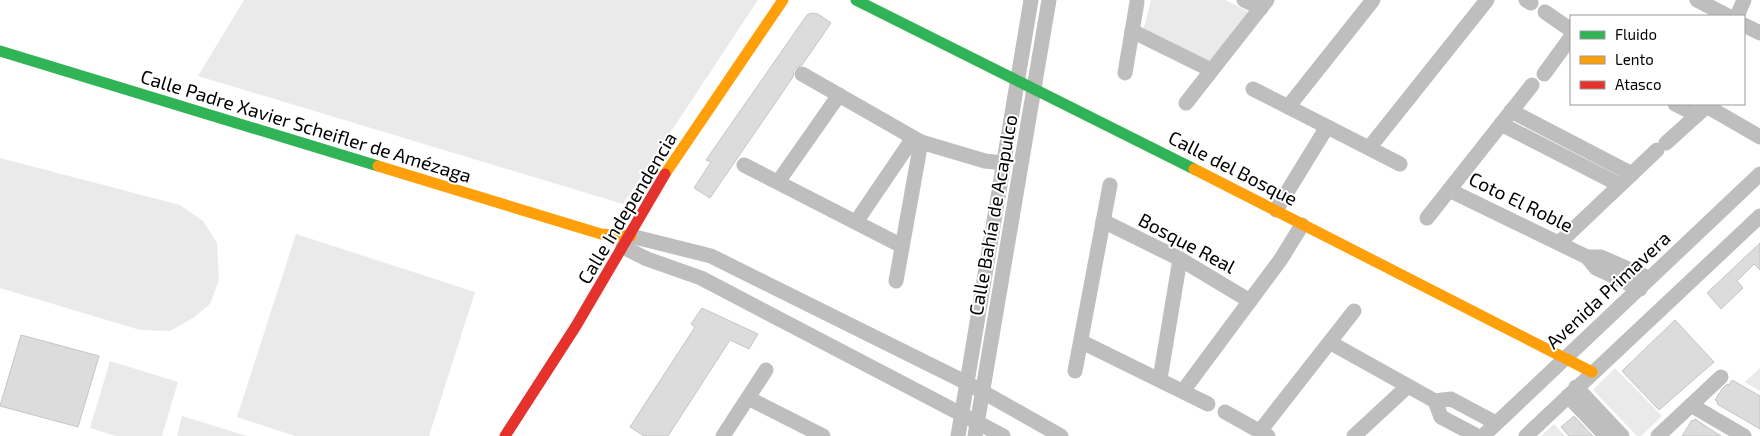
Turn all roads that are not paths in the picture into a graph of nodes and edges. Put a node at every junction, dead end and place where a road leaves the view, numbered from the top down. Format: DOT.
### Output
graph roads {
  1 [pos="783,0"];
  2 [pos="856,0"];
  3 [pos="1031,0"];
  4 [pos="1049,0"];
  5 [pos="1244,0"];
  6 [pos="1373,0"];
  7 [pos="1487,0"];
  8 [pos="1697,0"];
  9 [pos="1744,0"];
  10 [pos="1139,1"];
  11 [pos="1264,4"];
  12 [pos="1545,12"];
  13 [pos="1726,15"];
  14 [pos="1737,15"];
  15 [pos="1745,26"];
  16 [pos="1570,29"];
  17 [pos="1132,31"];
  18 [pos="1760,33"];
  19 [pos="1569,44"];
  20 [pos="0,51"];
  21 [pos="1211,70"];
  22 [pos="1125,73"];
  23 [pos="802,74"];
  24 [pos="1544,74"];
  25 [pos="1017,82"];
  26 [pos="1532,85"];
  27 [pos="1253,89"];
  28 [pos="1035,91"];
  29 [pos="839,95"];
  30 [pos="1186,103"];
  31 [pos="1682,105"];
  32 [pos="1288,107"];
  33 [pos="1702,108"];
  34 [pos="1511,111"];
  35 [pos="1500,124"];
  36 [pos="1328,127"];
  37 [pos="1760,137"];
  38 [pos="917,140"];
  39 [pos="1369,148"];
  40 [pos="1003,163"];
  41 [pos="1400,164"];
  42 [pos="744,165"];
  43 [pos="1632,174"];
  44 [pos="1760,174"];
  45 [pos="778,182"];
  46 [pos="1110,185"];
  47 [pos="1620,185"];
  48 [pos="1449,190"];
  49 [pos="1276,210"];
  50 [pos="1760,216"];
  51 [pos="1427,218"];
  52 [pos="1103,221"];
  53 [pos="856,222"];
  54 [pos="1302,225"];
  55 [pos="627,242"];
  56 [pos="1559,243"];
  57 [pos="902,246"];
  58 [pos="711,256"];
  59 [pos="1180,259"];
  60 [pos="701,278"];
  61 [pos="896,281"];
  62 [pos="1645,284"];
  63 [pos="1250,301"];
  64 [pos="1354,311"];
  65 [pos="1082,342"];
  66 [pos="1331,343"];
  67 [pos="1564,359"];
  68 [pos="766,370"];
  69 [pos="1075,370"];
  70 [pos="1592,372"];
  71 [pos="1720,377"];
  72 [pos="1160,379"];
  73 [pos="967,383"];
  74 [pos="1408,386"];
  75 [pos="1183,391"];
  76 [pos="983,392"];
  77 [pos="1572,392"];
  78 [pos="748,398"];
  79 [pos="1435,401"];
  80 [pos="1208,404"];
  81 [pos="1691,405"];
  82 [pos="1225,412"];
  83 [pos="962,413"];
  84 [pos="1496,423"];
  85 [pos="977,429"];
  86 [pos="1264,434"];
  87 [pos="505,436"];
  88 [pos="724,436"];
  89 [pos="823,436"];
  90 [pos="958,436"];
  91 [pos="1003,436"];
  92 [pos="1061,436"];
  93 [pos="1354,436"];
  94 [pos="1477,436"];
  95 [pos="1483,436"];
  96 [pos="1526,436"];
  97 [pos="1606,436"];
  98 [pos="1622,436"];
  99 [pos="1658,436"];
  100 [pos="1744,436"];
  1 -- 55 [label="street, Calle Independencia"];
  2 -- 25 [label="street, Calle del Bosque"];
  3 -- 25 [label="street, Calle Bahía de Acapulco"];
  4 -- 28 [label="street, Calle Bahía de Acapulco"];
  5 -- 11 [label="street"];
  6 -- 32 [label="street"];
  7 -- 39 [label="street"];
  8 -- 13 [label="street"];
  9 -- 14 [label="street"];
  10 -- 17 [label="street"];
  11 -- 21 [label="street"];
  12 -- 16 [label="street"];
  15 -- 18 [label="street"];
  17 -- 21 [label="street"];
  17 -- 22 [label="street"];
  19 -- 24 [label="street"];
  20 -- 55 [label="street, Calle Padre Xavier Scheifler de Amézaga"];
  21 -- 30 [label="street"];
  23 -- 29 [label="street"];
  25 -- 28 [label="street, Calle del Bosque"];
  25 -- 40 [label="street, Calle Bahía de Acapulco"];
  26 -- 34 [label="street, Coto El Roble"];
  27 -- 32 [label="street"];
  28 -- 49 [label="street, Calle del Bosque"];
  28 -- 76 [label="street, Calle Bahía de Acapulco"];
  29 -- 38 [label="street"];
  29 -- 45 [label="street"];
  31 -- 33 [label="street"];
  32 -- 36 [label="street"];
  33 -- 37 [label="street"];
  33 -- 43 [label="street"];
  34 -- 35 [label="street, Coto El Roble"];
  34 -- 43 [label="street"];
  35 -- 47 [label="street"];
  35 -- 48 [label="street, Coto El Roble"];
  36 -- 39 [label="street"];
  36 -- 49 [label="street"];
  38 -- 40 [label="street"];
  38 -- 53 [label="street"];
  38 -- 57 [label="street"];
  39 -- 41 [label="street"];
  40 -- 73 [label="street, Calle Bahía de Acapulco"];
  42 -- 45 [label="street"];
  43 -- 47 [label="street"];
  44 -- 62 [label="street, Avenida Primavera"];
  45 -- 53 [label="street"];
  46 -- 52 [label="street"];
  47 -- 56 [label="street"];
  48 -- 51 [label="street"];
  48 -- 56 [label="street, Coto El Roble"];
  49 -- 54 [label="street, Calle del Bosque"];
  50 -- 70 [label="street"];
  52 -- 59 [label="street, Bosque Real"];
  52 -- 65 [label="street"];
  53 -- 57 [label="street"];
  54 -- 63 [label="street"];
  54 -- 67 [label="street, Calle del Bosque"];
  55 -- 58 [label="street"];
  55 -- 60 [label="street"];
  55 -- 87 [label="street, Calle Independencia"];
  56 -- 62 [label="street, Coto El Roble"];
  57 -- 61 [label="street"];
  58 -- 60 [label="street"];
  58 -- 73 [label="street"];
  59 -- 63 [label="street, Bosque Real"];
  59 -- 72 [label="street"];
  60 -- 83 [label="street"];
  62 -- 67 [label="street, Avenida Primavera"];
  63 -- 75 [label="street"];
  64 -- 66 [label="street"];
  65 -- 69 [label="street"];
  65 -- 72 [label="street"];
  66 -- 74 [label="street"];
  66 -- 86 [label="street"];
  67 -- 70 [label="street, Calle del Bosque"];
  67 -- 84 [label="street, Avenida Primavera"];
  68 -- 78 [label="street"];
  70 -- 77 [label="street"];
  71 -- 81 [label="street"];
  72 -- 75 [label="street"];
  73 -- 76 [label="street"];
  73 -- 83 [label="street, Calle Bahía de Acapulco"];
  74 -- 79 [label="street"];
  74 -- 93 [label="street"];
  75 -- 80 [label="street"];
  76 -- 85 [label="street, Calle Bahía de Acapulco"];
  76 -- 92 [label="street"];
  77 -- 96 [label="street"];
  77 -- 97 [label="street"];
  77 -- 98 [label="street"];
  78 -- 88 [label="street"];
  78 -- 89 [label="street"];
  79 -- 84 [label="street"];
  79 -- 94 [label="street"];
  81 -- 99 [label="street"];
  81 -- 100 [label="street"];
  82 -- 86 [label="street"];
  83 -- 85 [label="street"];
  83 -- 90 [label="street, Calle Bahía de Acapulco"];
  84 -- 95 [label="street, Avenida Primavera"];
  85 -- 91 [label="street"];
}
